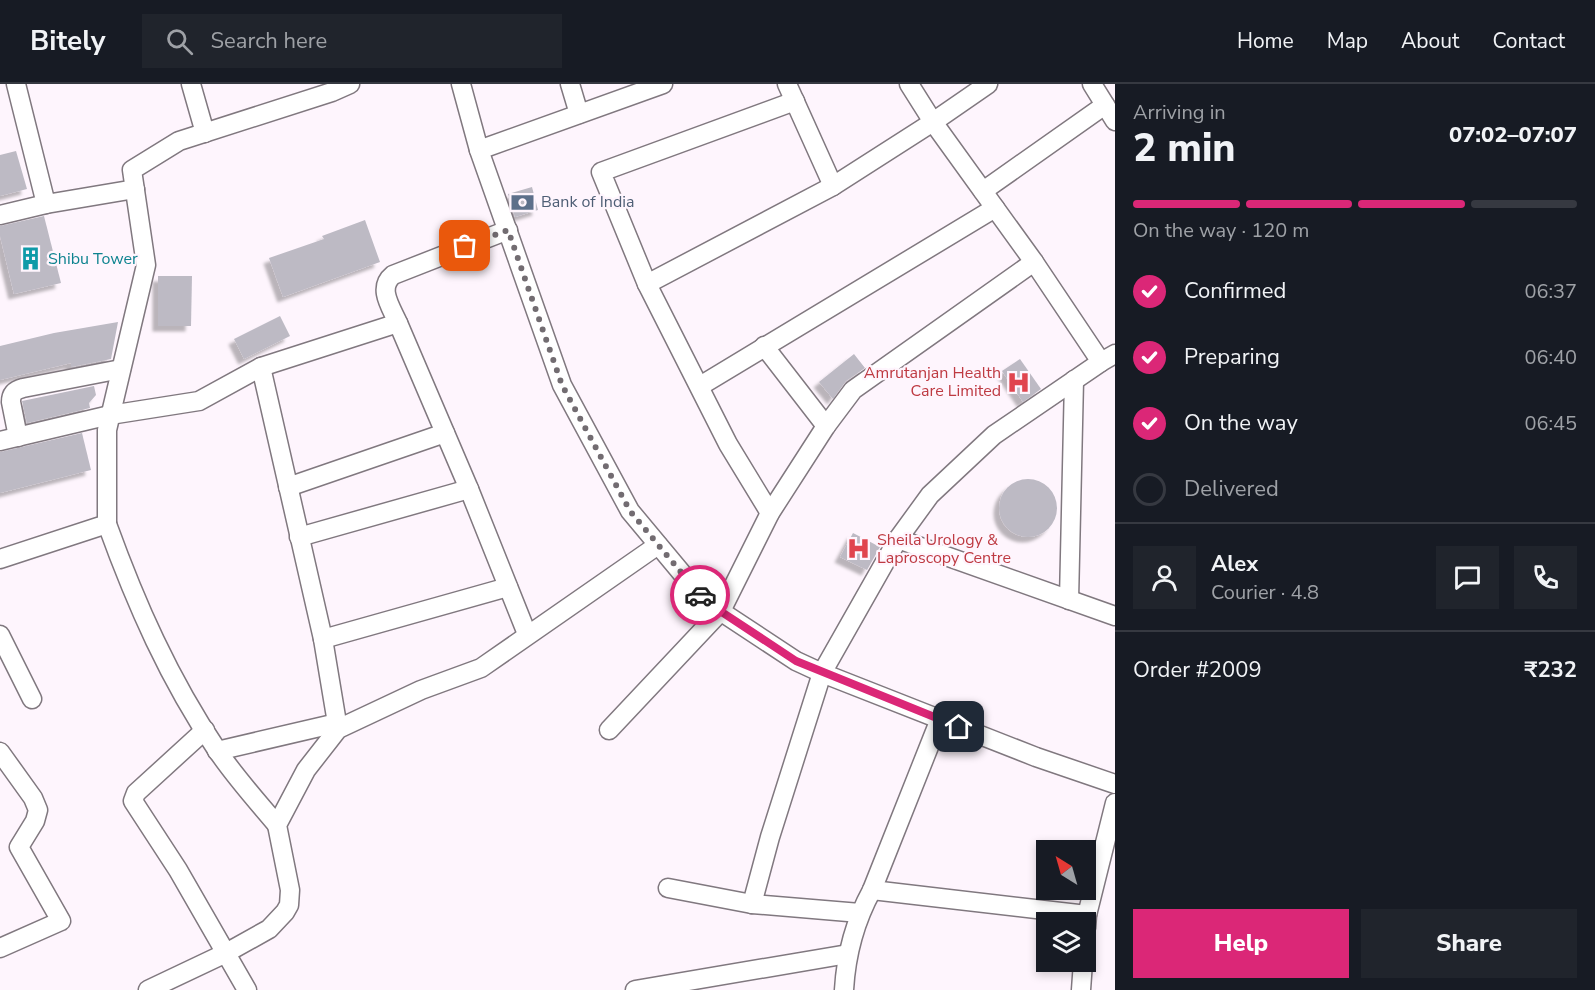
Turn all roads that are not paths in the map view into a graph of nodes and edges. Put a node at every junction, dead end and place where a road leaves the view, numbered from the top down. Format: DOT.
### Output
graph roads {
  1 [pos="16,84"];
  2 [pos="191,84"];
  3 [pos="350,84"];
  4 [pos="461,84"];
  5 [pos="570,84"];
  6 [pos="663,84"];
  7 [pos="788,84"];
  8 [pos="909,84"];
  9 [pos="988,84"];
  10 [pos="1092,84"];
  11 [pos="795,101"];
  12 [pos="1110,113"];
  13 [pos="579,114"];
  14 [pos="933,122"];
  15 [pos="205,133"];
  16 [pos="479,150"];
  17 [pos="833,186"];
  18 [pos="135,189"];
  19 [pos="983,191"];
  20 [pos="46,204"];
  21 [pos="995,208"];
  22 [pos="0,215"];
  23 [pos="508,230"];
  24 [pos="1034,262"];
  25 [pos="646,284"];
  26 [pos="398,323"];
  27 [pos="764,346"];
  28 [pos="1108,358"];
  29 [pos="261,367"];
  30 [pos="121,369"];
  31 [pos="1074,380"];
  32 [pos="700,386"];
  33 [pos="111,415"];
  34 [pos="826,426"];
  35 [pos="445,433"];
  36 [pos="18,437"];
  37 [pos="0,441"];
  38 [pos="288,488"];
  39 [pos="469,489"];
  40 [pos="770,513"];
  41 [pos="107,524"];
  42 [pos="299,537"];
  43 [pos="898,539"];
  44 [pos="658,545"];
  45 [pos="0,559"];
  46 [pos="508,587"];
  47 [pos="1069,600"];
  48 [pos="721,611"];
  49 [pos="1115,616"];
  50 [pos="527,634"];
  51 [pos="0,635"];
  52 [pos="323,639"];
  53 [pos="822,673"];
  54 [pos="32,699"];
  55 [pos="940,719"];
  56 [pos="338,726"];
  57 [pos="205,730"];
  58 [pos="609,730"];
  59 [pos="218,751"];
  60 [pos="0,752"];
  61 [pos="1115,784"];
  62 [pos="1115,803"];
  63 [pos="277,825"];
  64 [pos="668,888"];
  65 [pos="872,890"];
  66 [pos="752,904"];
  67 [pos="1089,912"];
  68 [pos="860,913"];
  69 [pos="1036,914"];
  70 [pos="0,948"];
  71 [pos="226,953"];
  72 [pos="848,954"];
  73 [pos="1082,972"];
  74 [pos="148,990"];
  75 [pos="247,990"];
  76 [pos="635,990"];
  77 [pos="844,990"];
  78 [pos="1081,990"];
  1 -- 20 [label="street"];
  2 -- 15 [label="street"];
  3 -- 15 [label="street"];
  4 -- 16 [label="street"];
  5 -- 13 [label="street"];
  6 -- 13 [label="street"];
  7 -- 11 [label="street"];
  8 -- 14 [label="street"];
  9 -- 14 [label="street"];
  10 -- 12 [label="street"];
  11 -- 17 [label="street"];
  11 -- 25 [label="street"];
  12 -- 19 [label="street"];
  13 -- 16 [label="street"];
  14 -- 17 [label="street"];
  14 -- 19 [label="street"];
  15 -- 18 [label="street"];
  16 -- 23 [label="street"];
  17 -- 25 [label="street"];
  18 -- 20 [label="street"];
  18 -- 30 [label="street"];
  19 -- 21 [label="street"];
  20 -- 22 [label="street"];
  21 -- 24 [label="street"];
  21 -- 27 [label="street"];
  23 -- 26 [label="street"];
  23 -- 44 [label="street"];
  24 -- 28 [label="street"];
  24 -- 34 [label="street"];
  25 -- 32 [label="street"];
  26 -- 29 [label="street"];
  26 -- 35 [label="street"];
  27 -- 32 [label="street"];
  27 -- 34 [label="street"];
  28 -- 31 [label="street"];
  29 -- 33 [label="street"];
  29 -- 38 [label="street"];
  30 -- 33 [label="street"];
  30 -- 36 [label="street"];
  31 -- 43 [label="street"];
  31 -- 47 [label="street"];
  32 -- 40 [label="street"];
  33 -- 36 [label="street"];
  33 -- 41 [label="street"];
  34 -- 40 [label="street"];
  35 -- 38 [label="street"];
  35 -- 39 [label="street"];
  36 -- 37 [label="street"];
  38 -- 42 [label="street"];
  39 -- 42 [label="street"];
  39 -- 46 [label="street"];
  40 -- 48 [label="street"];
  41 -- 45 [label="street"];
  41 -- 57 [label="street"];
  42 -- 52 [label="street"];
  43 -- 47 [label="street"];
  43 -- 53 [label="street"];
  44 -- 48 [label="street"];
  44 -- 50 [label="street"];
  46 -- 50 [label="street"];
  46 -- 52 [label="street"];
  47 -- 49 [label="street"];
  48 -- 53 [label="street"];
  48 -- 58 [label="street"];
  50 -- 56 [label="street"];
  51 -- 54 [label="street"];
  52 -- 56 [label="street"];
  53 -- 55 [label="street"];
  53 -- 66 [label="street"];
  55 -- 61 [label="street"];
  55 -- 65 [label="street"];
  56 -- 59 [label="street"];
  56 -- 63 [label="street"];
  57 -- 59 [label="street"];
  57 -- 71 [label="street"];
  59 -- 63 [label="street"];
  60 -- 70 [label="street"];
  62 -- 67 [label="street"];
  63 -- 71 [label="street"];
  64 -- 66 [label="street"];
  65 -- 68 [label="street"];
  65 -- 69 [label="street"];
  66 -- 68 [label="street"];
  68 -- 72 [label="street"];
  71 -- 74 [label="street"];
  71 -- 75 [label="street"];
  72 -- 76 [label="street"];
  72 -- 77 [label="street"];
  73 -- 78 [label="street"];
}
